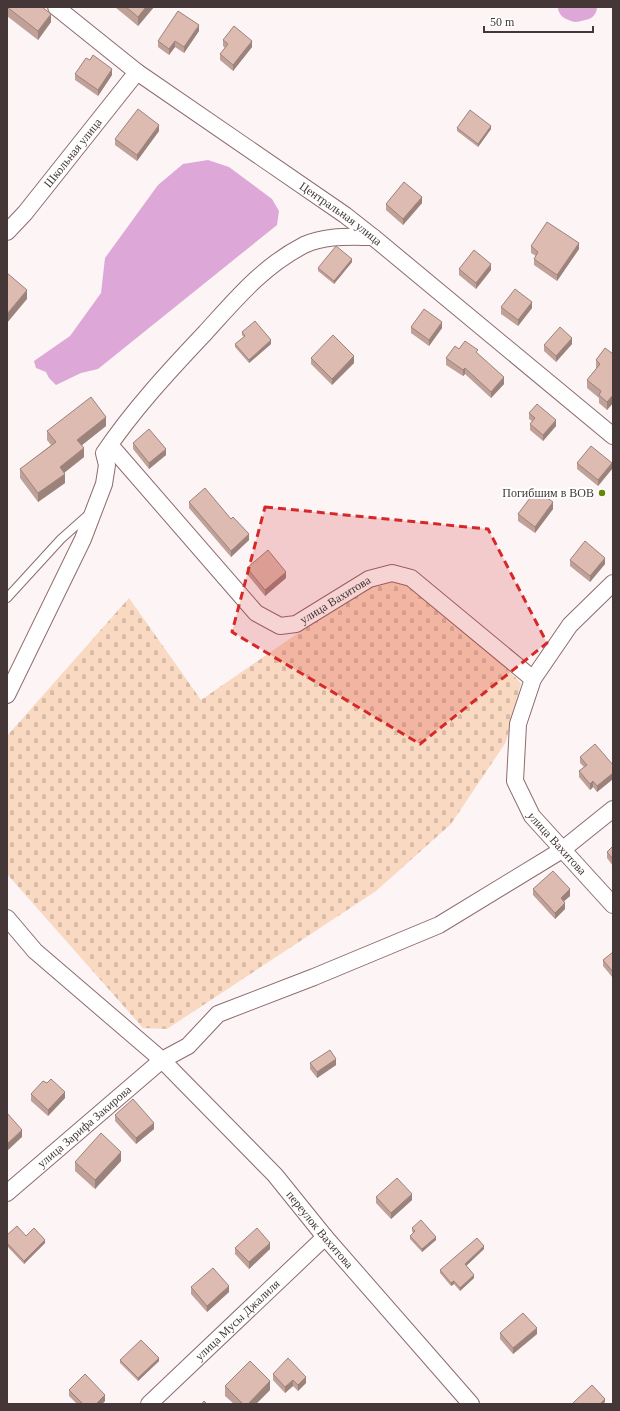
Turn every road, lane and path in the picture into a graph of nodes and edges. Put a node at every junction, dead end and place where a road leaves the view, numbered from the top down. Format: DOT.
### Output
graph roads {
  1 [pos="56,7"];
  2 [pos="137,72"];
  3 [pos="345,215"];
  4 [pos="7,232"];
  5 [pos="328,237"];
  6 [pos="373,237"];
  7 [pos="613,436"];
  8 [pos="110,445"];
  9 [pos="92,511"];
  10 [pos="613,583"];
  11 [pos="7,598"];
  12 [pos="533,679"];
  13 [pos="7,695"];
  14 [pos="613,809"];
  15 [pos="562,850"];
  16 [pos="613,906"];
  17 [pos="7,918"];
  18 [pos="162,1060"];
  19 [pos="7,1193"];
  20 [pos="325,1237"];
  21 [pos="150,1404"];
  22 [pos="471,1404"];
  1 -- 2 [label="street, Центральная улица"];
  2 -- 3 [label="street, Центральная улица"];
  2 -- 4 [label="street, Школьная улица"];
  3 -- 5 [label="street"];
  3 -- 6 [label="street, Центральная улица"];
  5 -- 6 [label="street"];
  5 -- 8 [label="street"];
  6 -- 7 [label="street, Центральная улица"];
  8 -- 9 [label="street"];
  8 -- 12 [label="street, улица Вахитова"];
  9 -- 11 [label="lane"];
  9 -- 13 [label="street"];
  10 -- 12 [label="street, улица Вахитова"];
  12 -- 15 [label="street, улица Вахитова"];
  14 -- 15 [label="street, улица Зарифа Закирова"];
  15 -- 16 [label="street, улица Вахитова"];
  15 -- 18 [label="street, улица Зарифа Закирова"];
  17 -- 18 [label="street, переулок Вахитова"];
  18 -- 19 [label="street, улица Зарифа Закирова"];
  18 -- 20 [label="street, переулок Вахитова"];
  20 -- 21 [label="street, улица Мусы Джалиля"];
  20 -- 22 [label="street, переулок Вахитова"];
}
